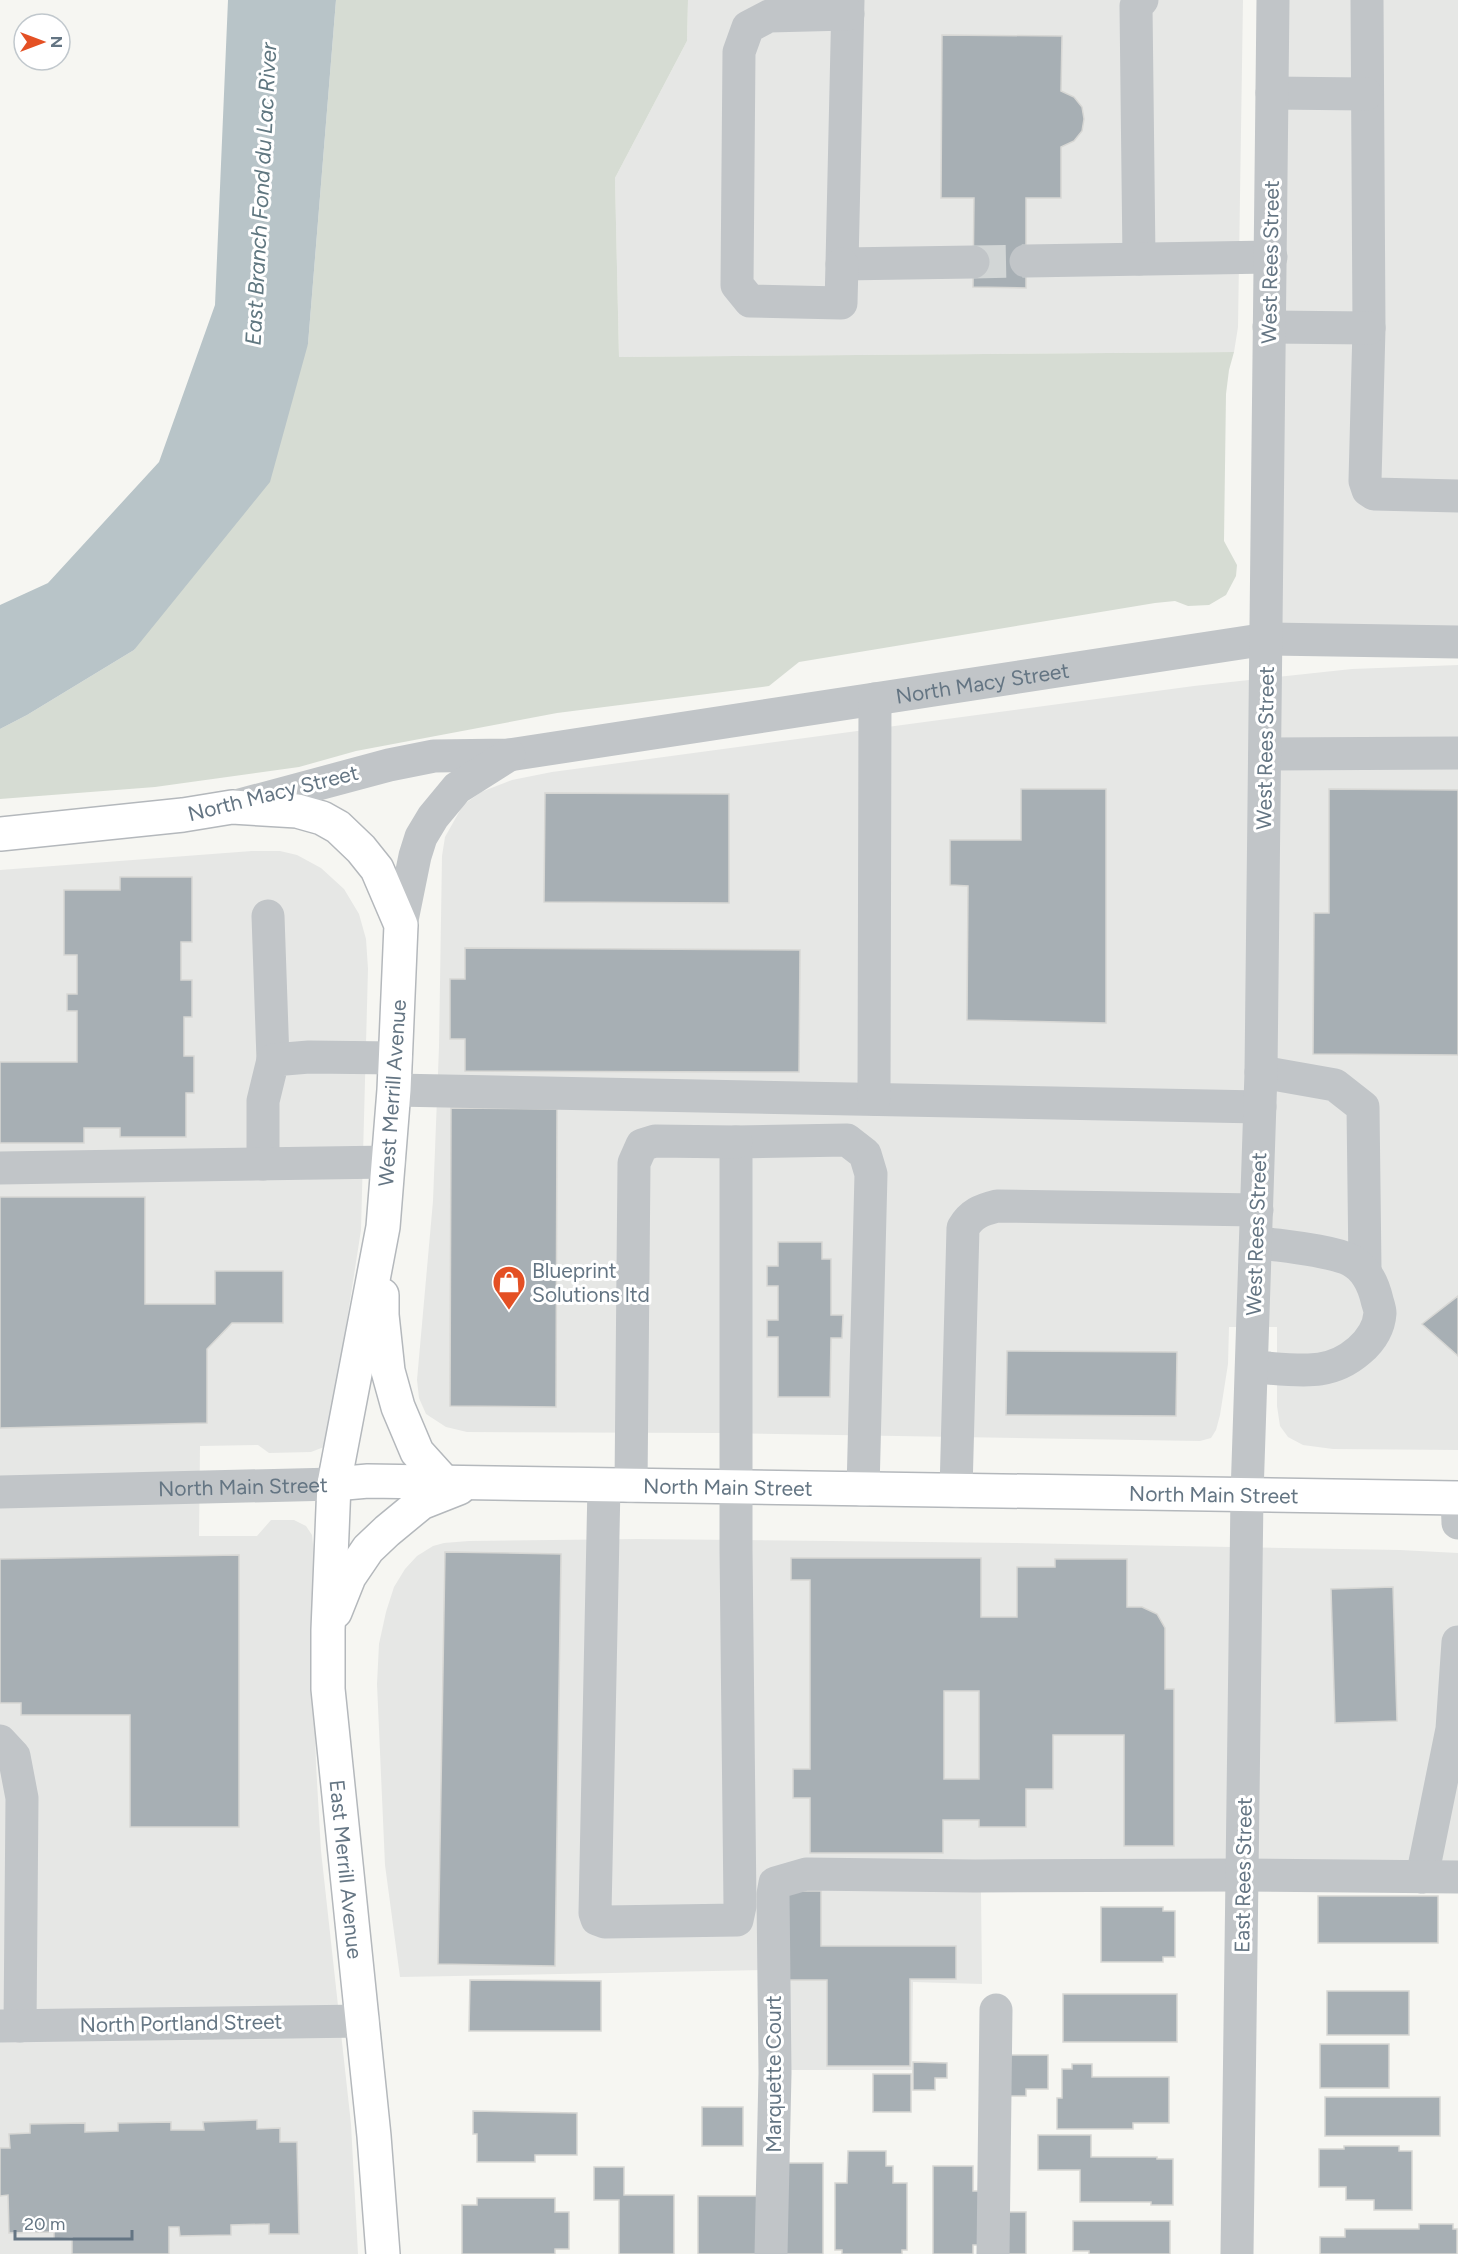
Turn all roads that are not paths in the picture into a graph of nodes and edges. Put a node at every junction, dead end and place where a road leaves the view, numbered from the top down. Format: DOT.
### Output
graph roads {
  1 [pos="1142,0"];
  2 [pos="1273,0"];
  3 [pos="1367,0"];
  4 [pos="848,7"];
  5 [pos="1272,93"];
  6 [pos="1366,94"];
  7 [pos="1271,257"];
  8 [pos="1139,260"];
  9 [pos="1026,261"];
  10 [pos="973,262"];
  11 [pos="842,264"];
  12 [pos="1269,327"];
  13 [pos="1368,328"];
  14 [pos="1458,496"];
  15 [pos="1267,639"];
  16 [pos="1458,642"];
  17 [pos="875,699"];
  18 [pos="1458,753"];
  19 [pos="1265,754"];
  20 [pos="509,755"];
  21 [pos="232,807"];
  22 [pos="0,834"];
  23 [pos="268,916"];
  24 [pos="401,925"];
  25 [pos="396,1058"];
  26 [pos="273,1060"];
  27 [pos="1261,1072"];
  28 [pos="394,1090"];
  29 [pos="874,1099"];
  30 [pos="1260,1107"];
  31 [pos="736,1142"];
  32 [pos="389,1162"];
  33 [pos="263,1164"];
  34 [pos="0,1168"];
  35 [pos="1257,1210"];
  36 [pos="383,1227"];
  37 [pos="1256,1242"];
  38 [pos="1365,1269"];
  39 [pos="1252,1367"];
  40 [pos="457,1483"];
  41 [pos="334,1484"];
  42 [pos="618,1486"];
  43 [pos="737,1488"];
  44 [pos="863,1490"];
  45 [pos="956,1491"];
  46 [pos="0,1492"];
  47 [pos="1247,1495"];
  48 [pos="1458,1498"];
  49 [pos="1458,1523"];
  50 [pos="328,1630"];
  51 [pos="1458,1642"];
  52 [pos="0,1741"];
  53 [pos="1243,1875"];
  54 [pos="1422,1877"];
  55 [pos="1458,1878"];
  56 [pos="996,2010"];
  57 [pos="363,2021"];
  58 [pos="10,2026"];
  59 [pos="383,2254"];
  60 [pos="771,2254"];
  61 [pos="993,2254"];
  62 [pos="1237,2254"];
  1 -- 8 [label="street"];
  2 -- 5 [label="street, West Rees Street"];
  3 -- 6 [label="street"];
  4 -- 11 [label="street"];
  4 -- 11 [label="street"];
  5 -- 6 [label="street"];
  5 -- 7 [label="street, West Rees Street"];
  6 -- 13 [label="street"];
  7 -- 8 [label="street"];
  7 -- 12 [label="street, West Rees Street"];
  8 -- 9 [label="street"];
  10 -- 11 [label="street"];
  12 -- 13 [label="street"];
  12 -- 15 [label="street, West Rees Street"];
  13 -- 14 [label="street"];
  15 -- 16 [label="street, North Macy Street"];
  15 -- 17 [label="street, North Macy Street"];
  15 -- 19 [label="street, West Rees Street"];
  17 -- 20 [label="street, North Macy Street"];
  17 -- 29 [label="street"];
  18 -- 19 [label="street"];
  19 -- 27 [label="street, West Rees Street"];
  20 -- 21 [label="street, North Macy Street"];
  20 -- 24 [label="street, North Macy Street"];
  21 -- 22 [label="main road, North Macy Street"];
  21 -- 24 [label="main road, West Merrill Avenue"];
  23 -- 26 [label="street"];
  24 -- 25 [label="main road, West Merrill Avenue"];
  25 -- 26 [label="street"];
  25 -- 28 [label="main road, West Merrill Avenue"];
  26 -- 33 [label="street"];
  27 -- 30 [label="street, West Rees Street"];
  27 -- 38 [label="street"];
  28 -- 29 [label="street"];
  28 -- 32 [label="main road, West Merrill Avenue"];
  29 -- 30 [label="street"];
  30 -- 35 [label="street, West Rees Street"];
  31 -- 42 [label="street"];
  31 -- 43 [label="street"];
  31 -- 44 [label="street"];
  32 -- 33 [label="street"];
  32 -- 36 [label="main road, West Merrill Avenue"];
  33 -- 34 [label="street"];
  35 -- 37 [label="street, West Rees Street"];
  35 -- 45 [label="street"];
  36 -- 40 [label="main road"];
  36 -- 41 [label="main road, West Merrill Avenue"];
  37 -- 38 [label="street"];
  37 -- 39 [label="street, West Rees Street"];
  38 -- 39 [label="street"];
  39 -- 47 [label="street, West Rees Street"];
  40 -- 41 [label="main road, North Main Street"];
  40 -- 42 [label="main road, North Main Street"];
  40 -- 50 [label="main road"];
  41 -- 46 [label="street, North Main Street"];
  41 -- 50 [label="main road, East Merrill Avenue"];
  42 -- 43 [label="main road, North Main Street"];
  42 -- 43 [label="street"];
  43 -- 44 [label="main road, North Main Street"];
  44 -- 45 [label="main road, North Main Street"];
  45 -- 47 [label="main road, North Main Street"];
  47 -- 48 [label="main road, North Main Street"];
  47 -- 53 [label="street, East Rees Street"];
  48 -- 49 [label="street"];
  50 -- 57 [label="main road, East Merrill Avenue"];
  51 -- 54 [label="street"];
  52 -- 58 [label="street"];
  53 -- 54 [label="street"];
  53 -- 60 [label="street, Marquette Court"];
  53 -- 62 [label="street, East Rees Street"];
  54 -- 55 [label="street"];
  56 -- 61 [label="street"];
  57 -- 58 [label="street, North Portland Street"];
  57 -- 59 [label="main road, East Merrill Avenue"];
}
